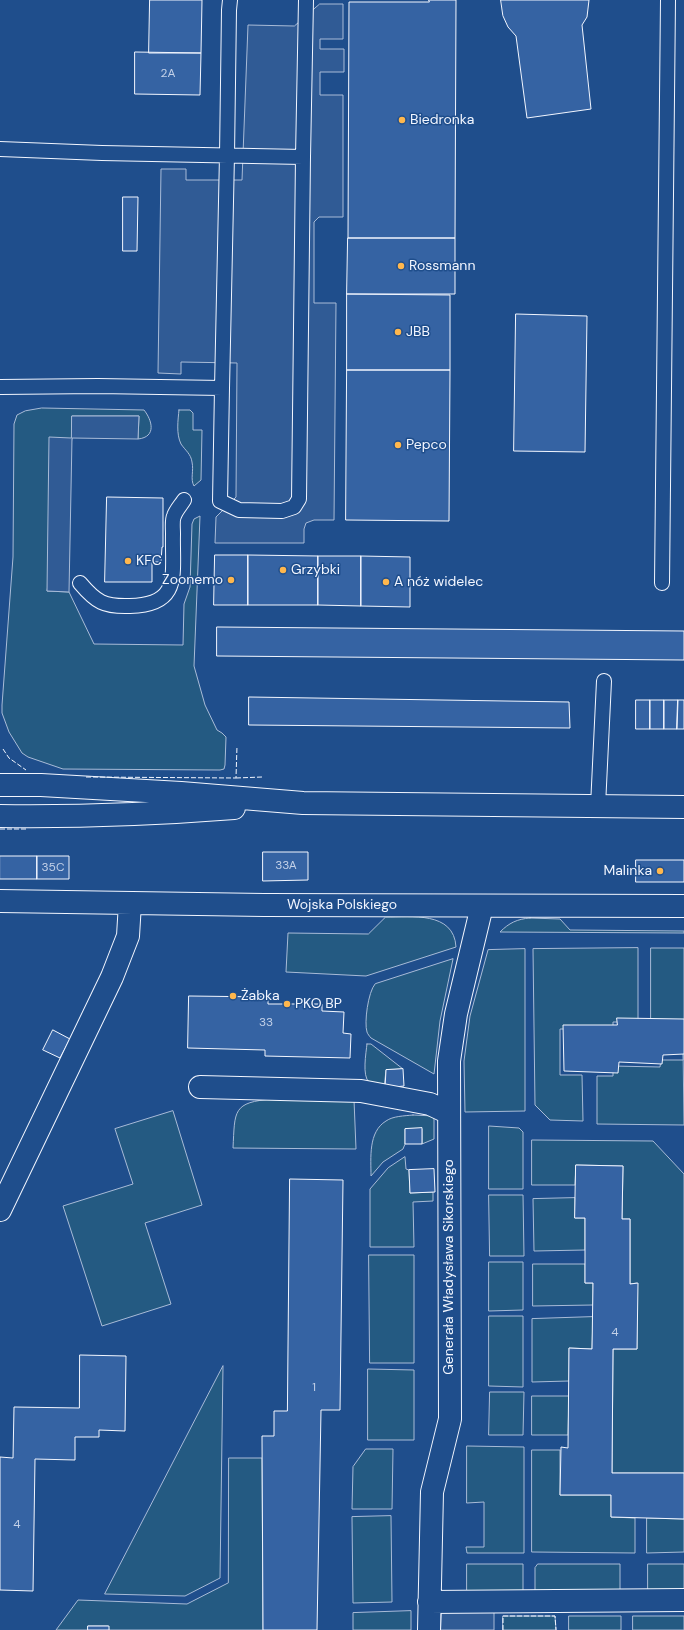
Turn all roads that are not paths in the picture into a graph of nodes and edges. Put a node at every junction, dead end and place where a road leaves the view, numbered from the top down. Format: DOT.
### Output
graph roads {
  1 [pos="230,0"];
  2 [pos="306,0"];
  3 [pos="668,0"];
  4 [pos="0,149"];
  5 [pos="228,155"];
  6 [pos="303,156"];
  7 [pos="0,387"];
  8 [pos="222,388"];
  9 [pos="184,500"];
  10 [pos="80,583"];
  11 [pos="662,583"];
  12 [pos="604,681"];
  13 [pos="0,785"];
  14 [pos="304,803"];
  15 [pos="598,806"];
  16 [pos="684,807"];
  17 [pos="0,816"];
  18 [pos="0,901"];
  19 [pos="130,903"];
  20 [pos="482,906"];
  21 [pos="684,906"];
  22 [pos="200,1087"];
  23 [pos="449,1113"];
  24 [pos="0,1210"];
  25 [pos="684,1600"];
  26 [pos="429,1602"];
  27 [pos="428,1630"];
  1 -- 5 [label="lane"];
  2 -- 6 [label="lane"];
  3 -- 11 [label="lane"];
  4 -- 5 [label="lane"];
  5 -- 6 [label="lane"];
  5 -- 8 [label="lane"];
  6 -- 8 [label="lane"];
  7 -- 8 [label="lane"];
  9 -- 10 [label="lane"];
  12 -- 15 [label="lane"];
  13 -- 14 [label="street"];
  14 -- 15 [label="street"];
  14 -- 17 [label="street"];
  15 -- 16 [label="street"];
  18 -- 19 [label="street, Wojska Polskiego"];
  19 -- 20 [label="street, Wojska Polskiego"];
  19 -- 24 [label="street"];
  20 -- 21 [label="street, Wojska Polskiego"];
  20 -- 23 [label="street, Generała Władysława Sikorskiego"];
  22 -- 23 [label="street"];
  23 -- 26 [label="street, Generała Władysława Sikorskiego"];
  25 -- 26 [label="street"];
  26 -- 27 [label="street, Generała Władysława Sikorskiego"];
}
